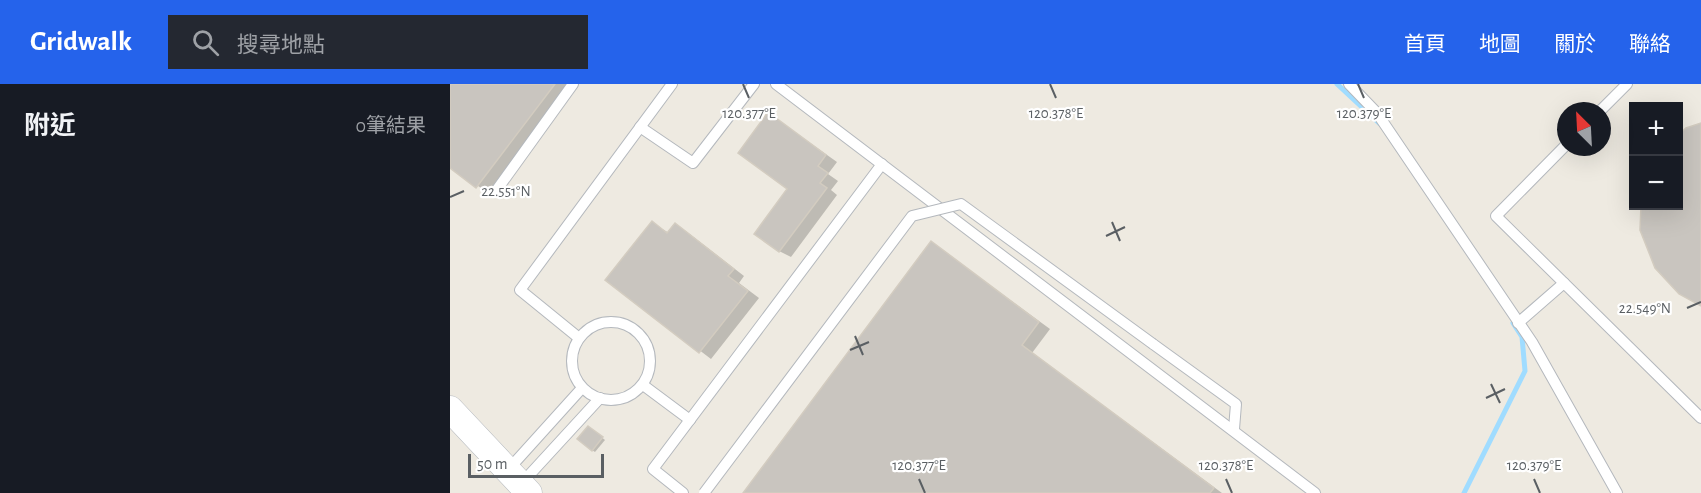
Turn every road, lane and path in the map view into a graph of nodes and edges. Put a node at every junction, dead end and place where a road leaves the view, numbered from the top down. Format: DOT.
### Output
graph roads {
  1 [pos="573,84"];
  2 [pos="672,84"];
  3 [pos="754,84"];
  4 [pos="776,84"];
  5 [pos="1349,84"];
  6 [pos="1627,84"];
  7 [pos="1609,102"];
  8 [pos="640,128"];
  9 [pos="1557,154"];
  10 [pos="882,164"];
  11 [pos="496,191"];
  12 [pos="1564,283"];
  13 [pos="1518,323"];
  14 [pos="579,338"];
  15 [pos="643,385"];
  16 [pos="582,388"];
  17 [pos="600,398"];
  18 [pos="450,409"];
  19 [pos="1701,418"];
  20 [pos="690,420"];
  21 [pos="1233,429"];
  22 [pos="519,483"];
  23 [pos="1312,492"];
  24 [pos="683,493"];
  25 [pos="704,493"];
  26 [pos="1617,493"];
  1 -- 11 [label="lane"];
  2 -- 8 [label="lane"];
  3 -- 8 [label="lane"];
  4 -- 10 [label="lane"];
  5 -- 13 [label="lane"];
  6 -- 7 [label="lane"];
  8 -- 14 [label="lane"];
  9 -- 12 [label="lane"];
  10 -- 20 [label="lane"];
  10 -- 21 [label="lane"];
  12 -- 13 [label="lane"];
  12 -- 19 [label="lane"];
  13 -- 26 [label="lane"];
  14 -- 15 [label="lane"];
  14 -- 16 [label="lane"];
  15 -- 17 [label="lane"];
  15 -- 20 [label="lane"];
  16 -- 17 [label="lane"];
  16 -- 22 [label="lane"];
  17 -- 22 [label="lane"];
  18 -- 22 [label="street"];
  20 -- 24 [label="lane"];
  21 -- 23 [label="lane"];
  21 -- 25 [label="lane, bridge"];
}
